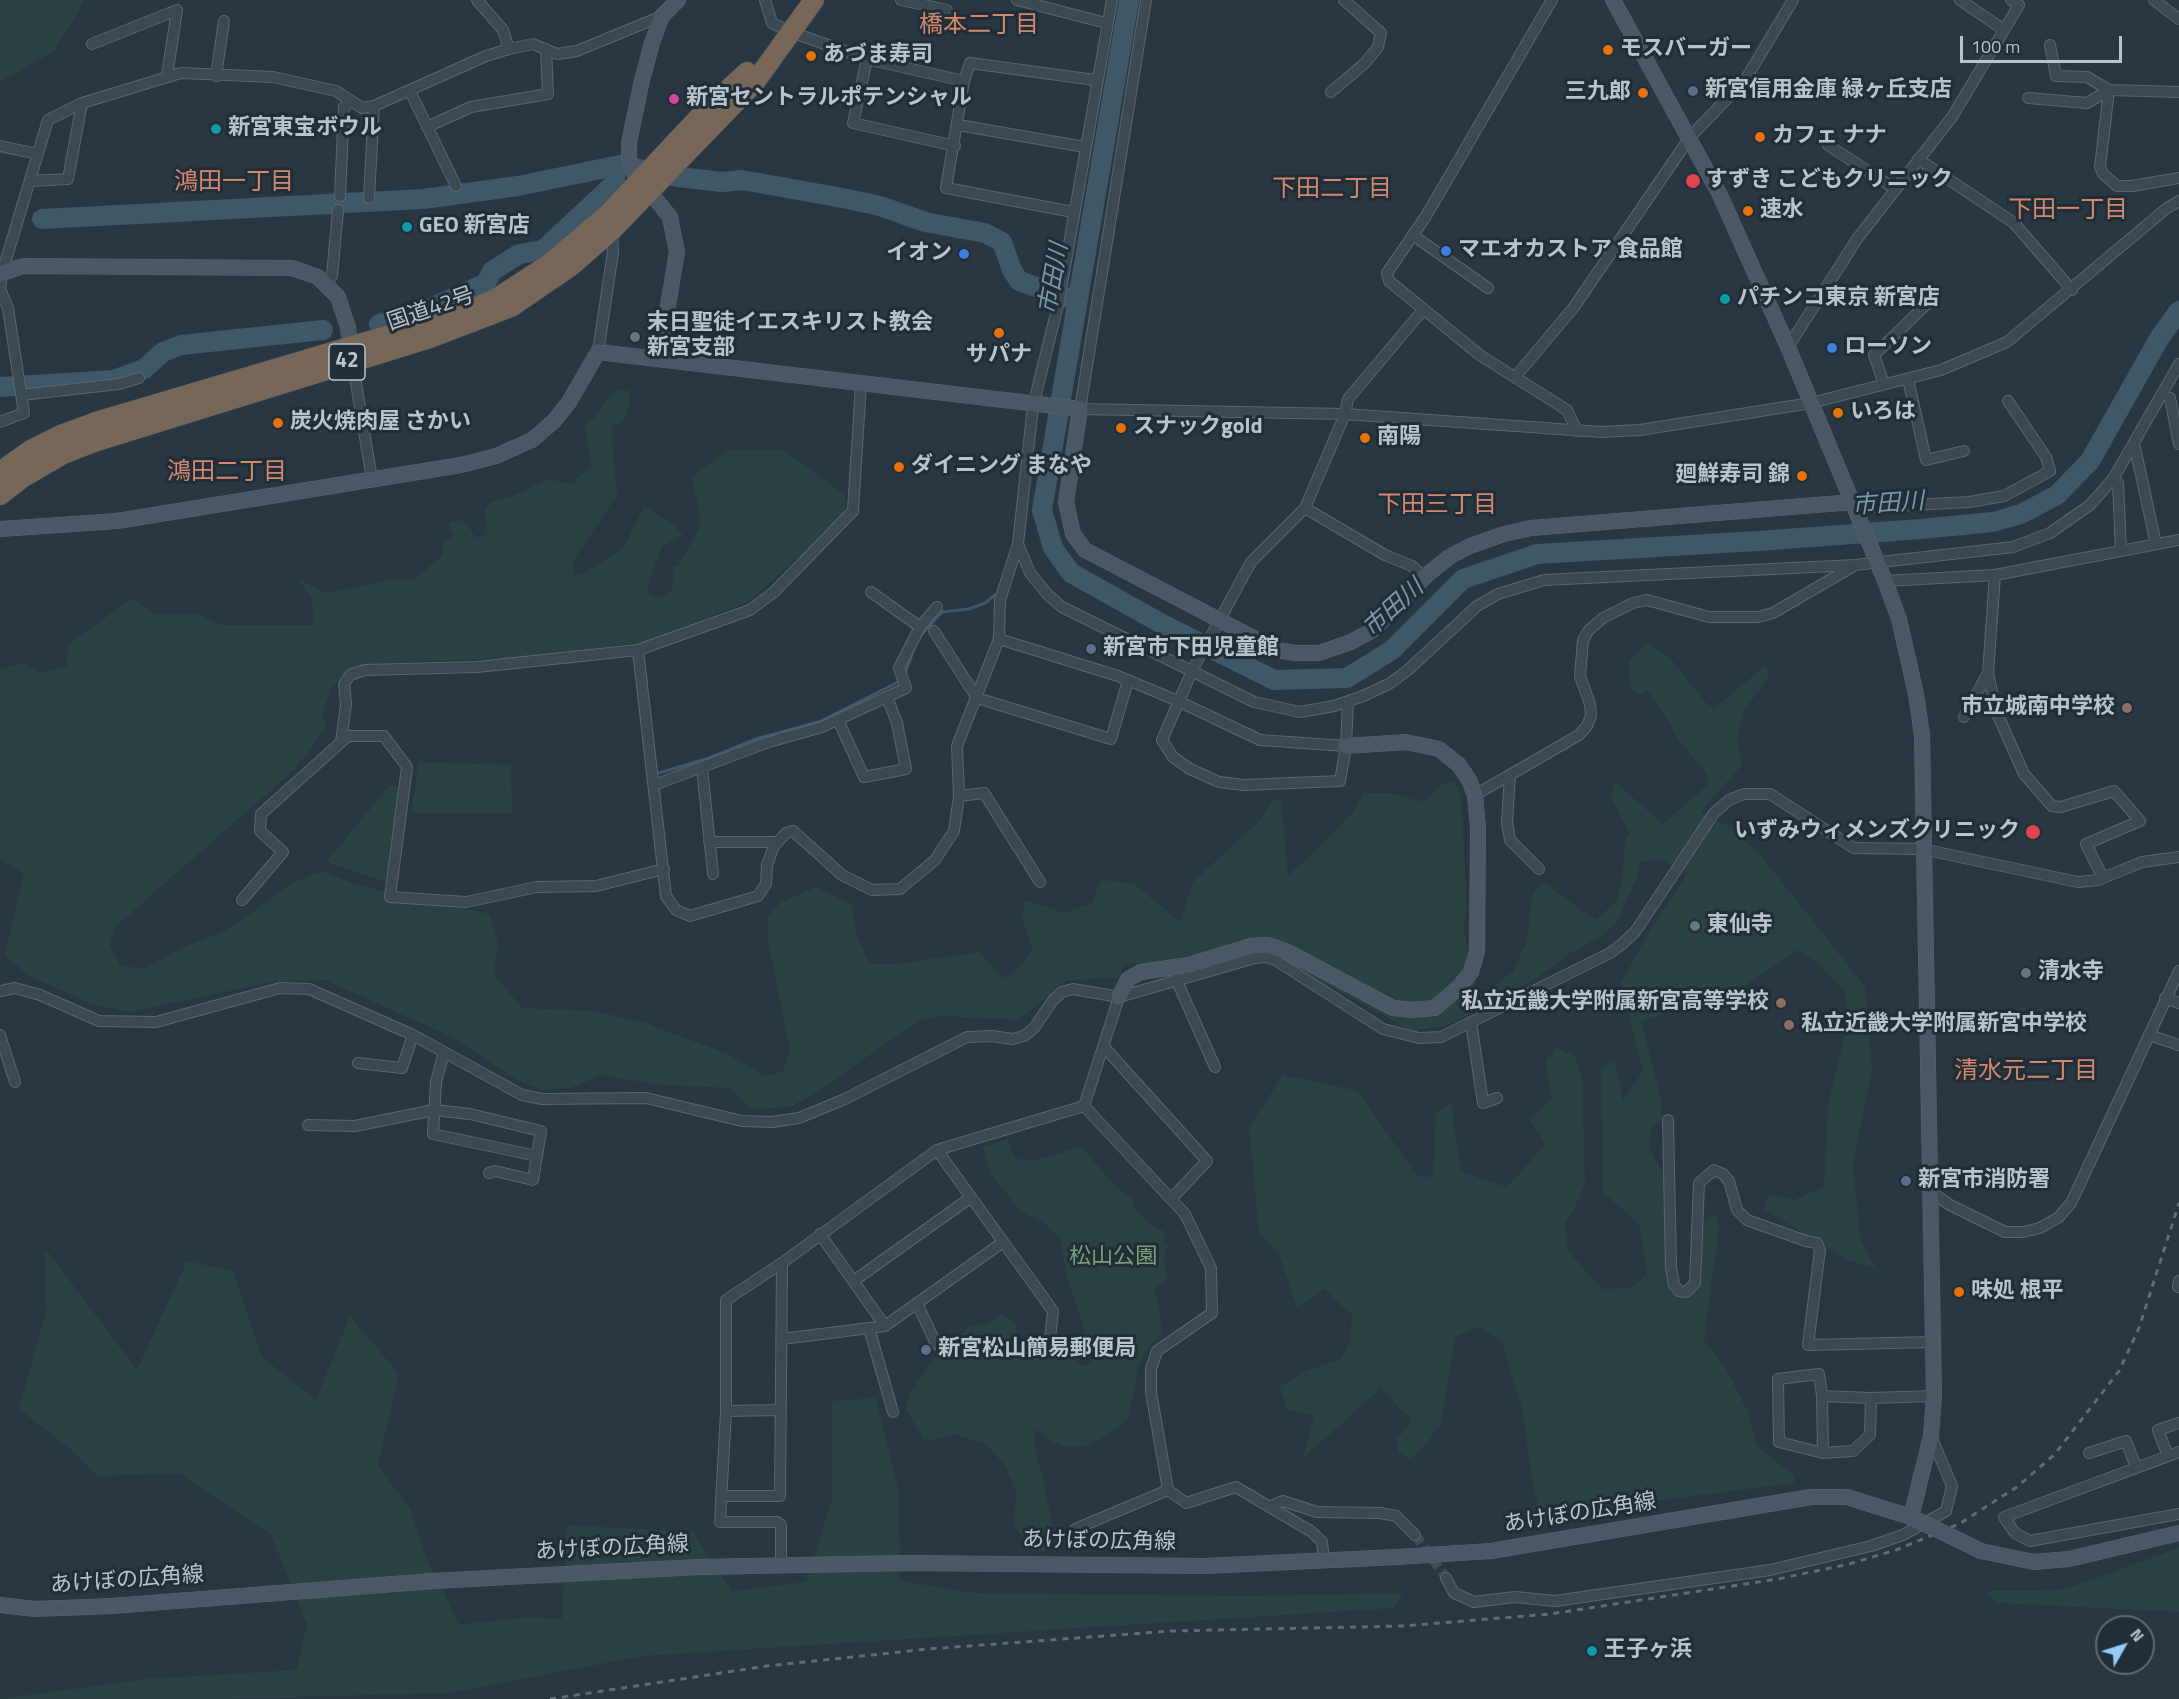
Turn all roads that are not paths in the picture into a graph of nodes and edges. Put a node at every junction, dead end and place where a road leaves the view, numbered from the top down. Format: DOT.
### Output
graph roads {
  1 [pos="477,0"];
  2 [pos="678,0"];
  3 [pos="765,0"];
  4 [pos="814,0"];
  5 [pos="901,0"];
  6 [pos="1017,0"];
  7 [pos="1112,0"];
  8 [pos="1146,0"];
  9 [pos="1344,0"];
  10 [pos="1613,0"];
  11 [pos="1793,0"];
  12 [pos="1960,0"];
  13 [pos="2011,0"];
  14 [pos="2154,0"];
  15 [pos="1548,1"];
  16 [pos="947,10"];
  17 [pos="662,16"];
  18 [pos="2179,19"];
  19 [pos="224,21"];
  20 [pos="1106,23"];
  21 [pos="2004,30"];
  22 [pos="790,32"];
  23 [pos="92,44"];
  24 [pos="2050,45"];
  25 [pos="509,49"];
  26 [pos="546,49"];
  27 [pos="867,59"];
  28 [pos="167,76"];
  29 [pos="216,76"];
  30 [pos="1095,80"];
  31 [pos="964,81"];
  32 [pos="2109,90"];
  33 [pos="410,91"];
  34 [pos="1331,92"];
  35 [pos="2179,92"];
  36 [pos="2028,98"];
  37 [pos="349,100"];
  38 [pos="82,104"];
  39 [pos="374,106"];
  40 [pos="958,125"];
  41 [pos="428,127"];
  42 [pos="1689,137"];
  43 [pos="1828,145"];
  44 [pos="0,146"];
  45 [pos="955,146"];
  46 [pos="1085,147"];
  47 [pos="38,154"];
  48 [pos="1918,159"];
  49 [pos="649,173"];
  50 [pos="2179,178"];
  51 [pos="30,181"];
  52 [pos="456,186"];
  53 [pos="1895,189"];
  54 [pos="340,196"];
  55 [pos="369,198"];
  56 [pos="2179,201"];
  57 [pos="338,210"];
  58 [pos="1073,212"];
  59 [pos="612,230"];
  60 [pos="1414,236"];
  61 [pos="1,273"];
  62 [pos="326,284"];
  63 [pos="1488,288"];
  64 [pos="2072,290"];
  65 [pos="1933,298"];
  66 [pos="1423,310"];
  67 [pos="1788,346"];
  68 [pos="598,352"];
  69 [pos="351,354"];
  70 [pos="659,359"];
  71 [pos="2179,364"];
  72 [pos="1516,376"];
  73 [pos="139,378"];
  74 [pos="1908,379"];
  75 [pos="861,384"];
  76 [pos="1884,384"];
  77 [pos="21,394"];
  78 [pos="2169,398"];
  79 [pos="2008,401"];
  80 [pos="1811,403"];
  81 [pos="1037,405"];
  82 [pos="1080,409"];
  83 [pos="1345,414"];
  84 [pos="0,422"];
  85 [pos="1577,431"];
  86 [pos="2134,443"];
  87 [pos="2179,444"];
  88 [pos="1964,451"];
  89 [pos="0,472"];
  90 [pos="372,479"];
  91 [pos="2113,479"];
  92 [pos="0,495"];
  93 [pos="1854,505"];
  94 [pos="1305,508"];
  95 [pos="0,529"];
  96 [pos="2179,540"];
  97 [pos="1018,544"];
  98 [pos="2156,544"];
  99 [pos="2121,551"];
  100 [pos="1878,562"];
  101 [pos="1855,565"];
  102 [pos="1995,575"];
  103 [pos="1424,577"];
  104 [pos="1885,581"];
  105 [pos="871,592"];
  106 [pos="937,607"];
  107 [pos="1219,620"];
  108 [pos="920,627"];
  109 [pos="934,631"];
  110 [pos="999,639"];
  111 [pos="638,650"];
  112 [pos="1192,671"];
  113 [pos="1988,673"];
  114 [pos="1128,681"];
  115 [pos="887,697"];
  116 [pos="977,698"];
  117 [pos="1178,701"];
  118 [pos="1348,701"];
  119 [pos="1964,717"];
  120 [pos="838,720"];
  121 [pos="341,742"];
  122 [pos="1346,746"];
  123 [pos="702,768"];
  124 [pos="1510,775"];
  125 [pos="654,786"];
  126 [pos="1475,795"];
  127 [pos="959,796"];
  128 [pos="709,842"];
  129 [pos="778,842"];
  130 [pos="1922,849"];
  131 [pos="2179,857"];
  132 [pos="664,869"];
  133 [pos="1539,869"];
  134 [pos="713,874"];
  135 [pos="2103,878"];
  136 [pos="1040,882"];
  137 [pos="242,900"];
  138 [pos="2179,971"];
  139 [pos="1176,979"];
  140 [pos="0,991"];
  141 [pos="1119,997"];
  142 [pos="2165,998"];
  143 [pos="2179,1003"];
  144 [pos="1471,1022"];
  145 [pos="0,1035"];
  146 [pos="413,1035"];
  147 [pos="2149,1035"];
  148 [pos="2179,1045"];
  149 [pos="1105,1048"];
  150 [pos="444,1052"];
  151 [pos="358,1063"];
  152 [pos="1215,1067"];
  153 [pos="15,1082"];
  154 [pos="1497,1098"];
  155 [pos="1084,1106"];
  156 [pos="434,1110"];
  157 [pos="1668,1120"];
  158 [pos="308,1125"];
  159 [pos="938,1150"];
  160 [pos="537,1156"];
  161 [pos="489,1173"];
  162 [pos="1930,1191"];
  163 [pos="970,1198"];
  164 [pos="1171,1199"];
  165 [pos="820,1234"];
  166 [pos="1003,1242"];
  167 [pos="782,1263"];
  168 [pos="855,1280"];
  169 [pos="917,1303"];
  170 [pos="885,1326"];
  171 [pos="869,1328"];
  172 [pos="782,1339"];
  173 [pos="1933,1342"];
  174 [pos="936,1344"];
  175 [pos="1049,1348"];
  176 [pos="1822,1396"];
  177 [pos="1934,1396"];
  178 [pos="1871,1398"];
  179 [pos="781,1410"];
  180 [pos="726,1411"];
  181 [pos="893,1412"];
  182 [pos="2179,1423"];
  183 [pos="1931,1436"];
  184 [pos="2179,1452"];
  185 [pos="1823,1453"];
  186 [pos="2089,1453"];
  187 [pos="2168,1456"];
  188 [pos="2136,1467"];
  189 [pos="1168,1490"];
  190 [pos="722,1496"];
  191 [pos="1269,1507"];
  192 [pos="2179,1514"];
  193 [pos="1911,1517"];
  194 [pos="1075,1529"];
  195 [pos="2179,1533"];
  196 [pos="1414,1534"];
  197 [pos="1324,1560"];
  198 [pos="781,1566"];
  199 [pos="1446,1578"];
  200 [pos="0,1605"];
  1 -- 25 [label="street"];
  2 -- 17 [label="street"];
  3 -- 22 [label="street"];
  4 -- 22 [label="highway, 国道42号 / 42"];
  5 -- 16 [label="street"];
  6 -- 20 [label="street"];
  7 -- 20 [label="street"];
  8 -- 82 [label="street"];
  9 -- 34 [label="street"];
  10 -- 42 [label="street"];
  11 -- 42 [label="street"];
  12 -- 21 [label="street"];
  13 -- 21 [label="street"];
  14 -- 18 [label="street"];
  15 -- 60 [label="street"];
  17 -- 26 [label="street"];
  17 -- 49 [label="street"];
  19 -- 29 [label="street"];
  20 -- 30 [label="street"];
  21 -- 48 [label="street"];
  22 -- 27 [label="street"];
  22 -- 49 [label="highway, 国道42号 / 42"];
  23 -- 28 [label="street"];
  24 -- 32 [label="street"];
  25 -- 26 [label="street"];
  25 -- 33 [label="street"];
  26 -- 41 [label="street"];
  27 -- 31 [label="street"];
  27 -- 45 [label="street"];
  28 -- 29 [label="street"];
  28 -- 38 [label="street"];
  29 -- 37 [label="street"];
  30 -- 31 [label="street"];
  30 -- 46 [label="street"];
  31 -- 40 [label="street"];
  32 -- 35 [label="street"];
  32 -- 36 [label="street"];
  32 -- 50 [label="street"];
  33 -- 39 [label="street"];
  33 -- 41 [label="street"];
  37 -- 39 [label="street"];
  37 -- 54 [label="street"];
  38 -- 47 [label="street"];
  38 -- 51 [label="street"];
  39 -- 55 [label="street"];
  40 -- 45 [label="street"];
  40 -- 46 [label="street"];
  41 -- 52 [label="street"];
  42 -- 67 [label="street"];
  42 -- 72 [label="street"];
  43 -- 53 [label="street"];
  44 -- 47 [label="street"];
  45 -- 58 [label="street"];
  46 -- 58 [label="street"];
  47 -- 51 [label="street"];
  48 -- 53 [label="street"];
  48 -- 64 [label="street"];
  49 -- 59 [label="highway, 国道42号 / 42"];
  49 -- 69 [label="highway, 国道42号 / 42"];
  49 -- 70 [label="street"];
  51 -- 61 [label="street"];
  53 -- 67 [label="street"];
  56 -- 64 [label="street"];
  57 -- 62 [label="street"];
  58 -- 81 [label="street"];
  59 -- 68 [label="street"];
  59 -- 69 [label="highway, 国道42号 / 42"];
  60 -- 63 [label="street"];
  60 -- 66 [label="street"];
  61 -- 62 [label="street"];
  61 -- 77 [label="street"];
  62 -- 69 [label="street"];
  64 -- 74 [label="street"];
  65 -- 76 [label="street"];
  66 -- 72 [label="street"];
  66 -- 83 [label="street"];
  67 -- 80 [label="street"];
  68 -- 70 [label="street"];
  68 -- 90 [label="street"];
  69 -- 89 [label="highway, 国道42号 / 42"];
  69 -- 90 [label="street"];
  69 -- 92 [label="highway, 国道42号 / 42"];
  70 -- 75 [label="street"];
  71 -- 78 [label="street"];
  72 -- 85 [label="street"];
  73 -- 77 [label="street"];
  74 -- 76 [label="street"];
  74 -- 88 [label="street"];
  75 -- 81 [label="street"];
  75 -- 111 [label="street"];
  76 -- 80 [label="street"];
  77 -- 84 [label="street"];
  78 -- 86 [label="street"];
  78 -- 87 [label="street"];
  79 -- 93 [label="street"];
  80 -- 85 [label="street"];
  80 -- 93 [label="street"];
  81 -- 82 [label="street"];
  81 -- 97 [label="street"];
  82 -- 83 [label="street"];
  82 -- 107 [label="street"];
  83 -- 85 [label="street"];
  83 -- 94 [label="street"];
  86 -- 91 [label="street"];
  86 -- 98 [label="street"];
  90 -- 95 [label="street"];
  91 -- 99 [label="street"];
  91 -- 100 [label="street"];
  93 -- 100 [label="street"];
  93 -- 103 [label="street"];
  94 -- 103 [label="street"];
  94 -- 107 [label="street"];
  96 -- 98 [label="street"];
  97 -- 110 [label="street"];
  97 -- 112 [label="street"];
  98 -- 99 [label="street"];
  99 -- 102 [label="street"];
  100 -- 101 [label="street"];
  100 -- 104 [label="street"];
  101 -- 118 [label="street"];
  101 -- 124 [label="street"];
  102 -- 104 [label="street"];
  102 -- 113 [label="street"];
  103 -- 107 [label="street"];
  104 -- 130 [label="street"];
  105 -- 108 [label="street"];
  106 -- 108 [label="street"];
  107 -- 112 [label="street"];
  108 -- 115 [label="street"];
  109 -- 116 [label="street"];
  110 -- 114 [label="street"];
  110 -- 116 [label="street"];
  111 -- 121 [label="street"];
  111 -- 125 [label="street"];
  112 -- 117 [label="street"];
  112 -- 118 [label="street"];
  113 -- 119 [label="street"];
  113 -- 135 [label="street"];
  114 -- 116 [label="street"];
  114 -- 117 [label="street"];
  115 -- 120 [label="street"];
  115 -- 120 [label="street"];
  116 -- 127 [label="street"];
  117 -- 122 [label="street"];
  117 -- 122 [label="street"];
  118 -- 122 [label="street"];
  120 -- 123 [label="street"];
  121 -- 132 [label="street"];
  121 -- 137 [label="street"];
  122 -- 126 [label="street"];
  123 -- 125 [label="street"];
  123 -- 128 [label="street"];
  124 -- 126 [label="street"];
  124 -- 133 [label="street"];
  125 -- 132 [label="street"];
  126 -- 141 [label="street"];
  127 -- 129 [label="street"];
  127 -- 136 [label="street"];
  128 -- 129 [label="street"];
  128 -- 134 [label="street"];
  129 -- 132 [label="street"];
  130 -- 135 [label="street"];
  130 -- 144 [label="street"];
  130 -- 162 [label="street"];
  131 -- 135 [label="street"];
  138 -- 142 [label="street"];
  139 -- 141 [label="street"];
  139 -- 144 [label="street"];
  139 -- 152 [label="street"];
  140 -- 146 [label="street"];
  141 -- 149 [label="street"];
  141 -- 150 [label="street"];
  142 -- 143 [label="street"];
  142 -- 147 [label="street"];
  144 -- 154 [label="street"];
  145 -- 153 [label="street"];
  146 -- 150 [label="street"];
  146 -- 151 [label="street"];
  147 -- 148 [label="street"];
  147 -- 162 [label="street"];
  149 -- 155 [label="street"];
  149 -- 164 [label="street"];
  150 -- 156 [label="street"];
  155 -- 159 [label="street"];
  155 -- 164 [label="street"];
  156 -- 158 [label="street"];
  156 -- 160 [label="street"];
  156 -- 160 [label="street"];
  157 -- 173 [label="street"];
  159 -- 163 [label="street"];
  159 -- 165 [label="street"];
  160 -- 161 [label="street"];
  162 -- 173 [label="street"];
  163 -- 166 [label="street"];
  163 -- 168 [label="street"];
  164 -- 189 [label="street"];
  165 -- 167 [label="street"];
  165 -- 168 [label="street"];
  166 -- 169 [label="street"];
  166 -- 175 [label="street"];
  167 -- 172 [label="street"];
  167 -- 180 [label="street"];
  168 -- 170 [label="street"];
  169 -- 170 [label="street"];
  169 -- 174 [label="street"];
  170 -- 171 [label="street"];
  171 -- 172 [label="street"];
  171 -- 181 [label="street"];
  172 -- 179 [label="street"];
  173 -- 177 [label="street"];
  176 -- 178 [label="street"];
  176 -- 185 [label="street"];
  176 -- 185 [label="street"];
  177 -- 178 [label="street"];
  177 -- 183 [label="street"];
  178 -- 185 [label="street"];
  179 -- 180 [label="street"];
  179 -- 190 [label="street"];
  180 -- 190 [label="street"];
  182 -- 187 [label="street"];
  183 -- 193 [label="street"];
  183 -- 199 [label="street"];
  184 -- 187 [label="street"];
  186 -- 188 [label="street"];
  187 -- 188 [label="street"];
  188 -- 192 [label="street"];
  189 -- 191 [label="street"];
  189 -- 194 [label="street"];
  190 -- 198 [label="street"];
  191 -- 196 [label="street"];
  191 -- 197 [label="street"];
  193 -- 195 [label="street, あけぼの広角線, bridge"];
  193 -- 197 [label="street, あけぼの広角線"];
  197 -- 198 [label="street, あけぼの広角線"];
  198 -- 200 [label="street, あけぼの広角線"];
}
